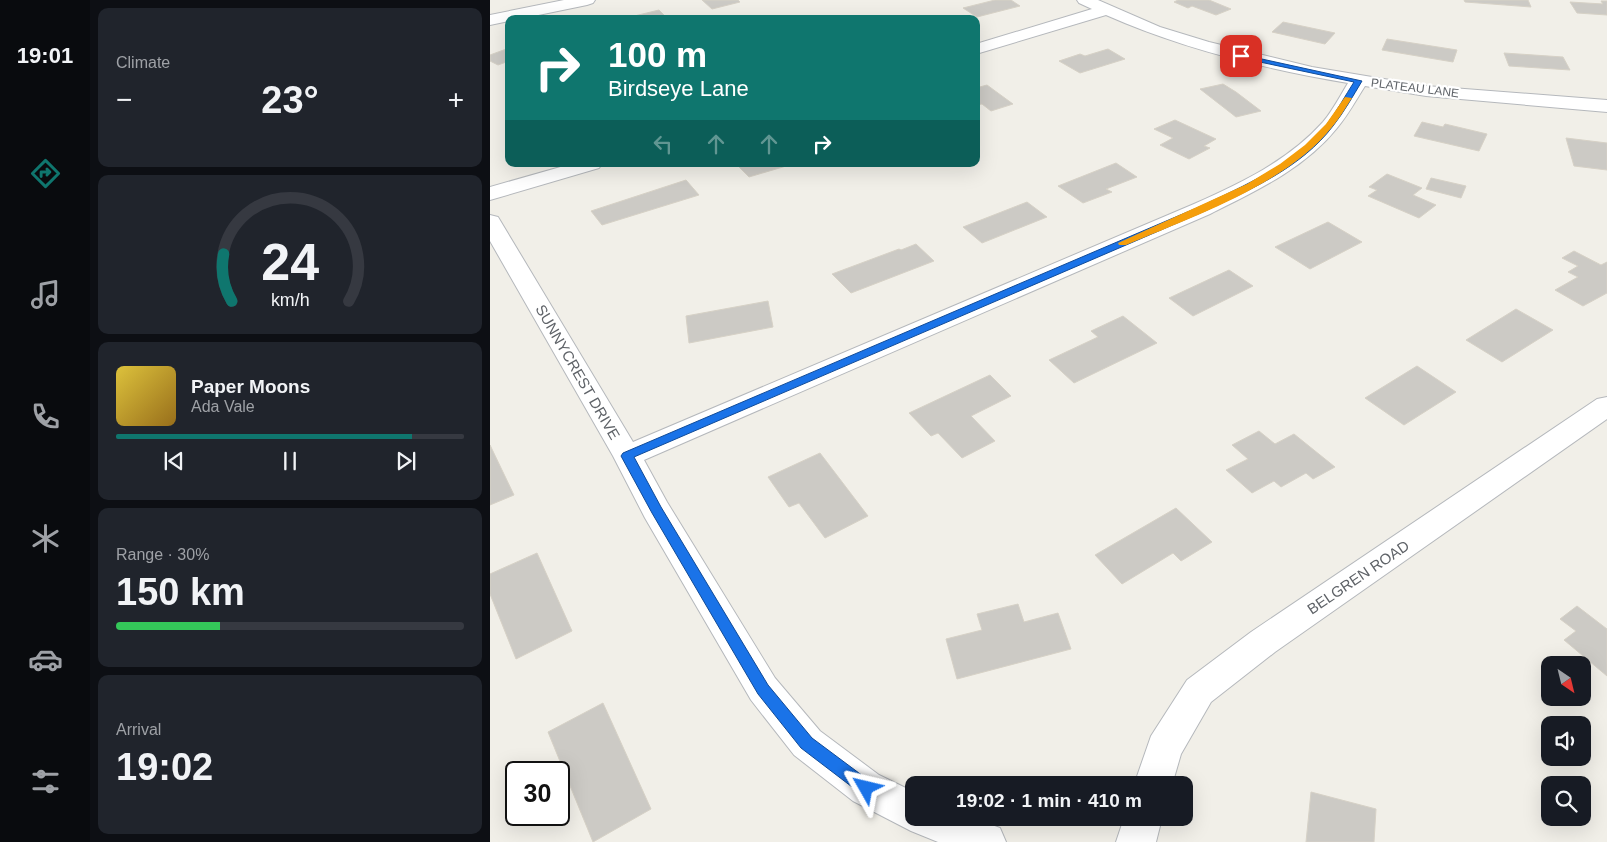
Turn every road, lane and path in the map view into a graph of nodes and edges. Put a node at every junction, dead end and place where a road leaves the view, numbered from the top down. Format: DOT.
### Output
graph roads {
  1 [pos="587,0"];
  2 [pos="1085,0"];
  3 [pos="1105,10"];
  4 [pos="514,15"];
  5 [pos="505,17"];
  6 [pos="490,20"];
  7 [pos="980,48"];
  8 [pos="1359,81"];
  9 [pos="1607,106"];
  10 [pos="582,167"];
  11 [pos="490,194"];
  12 [pos="490,222"];
  13 [pos="1607,406"];
  14 [pos="627,456"];
  15 [pos="1156,776"];
  16 [pos="905,808"];
  17 [pos="945,826"];
  18 [pos="1141,826"];
  19 [pos="986,842"];
  20 [pos="1136,842"];
  1 -- 4 [label="street"];
  2 -- 3 [label="street, PLATEAU LANE"];
  3 -- 7 [label="street"];
  3 -- 8 [label="street, PLATEAU LANE"];
  5 -- 6 [label="street"];
  8 -- 9 [label="street, PLATEAU LANE"];
  8 -- 14 [label="street"];
  10 -- 11 [label="street"];
  12 -- 14 [label="street, SUNNYCREST DRIVE"];
  13 -- 15 [label="street, BELGREN ROAD"];
  14 -- 16 [label="street, SUNNYCREST DRIVE"];
  17 -- 19 [label="street"];
  18 -- 20 [label="street"];
}
